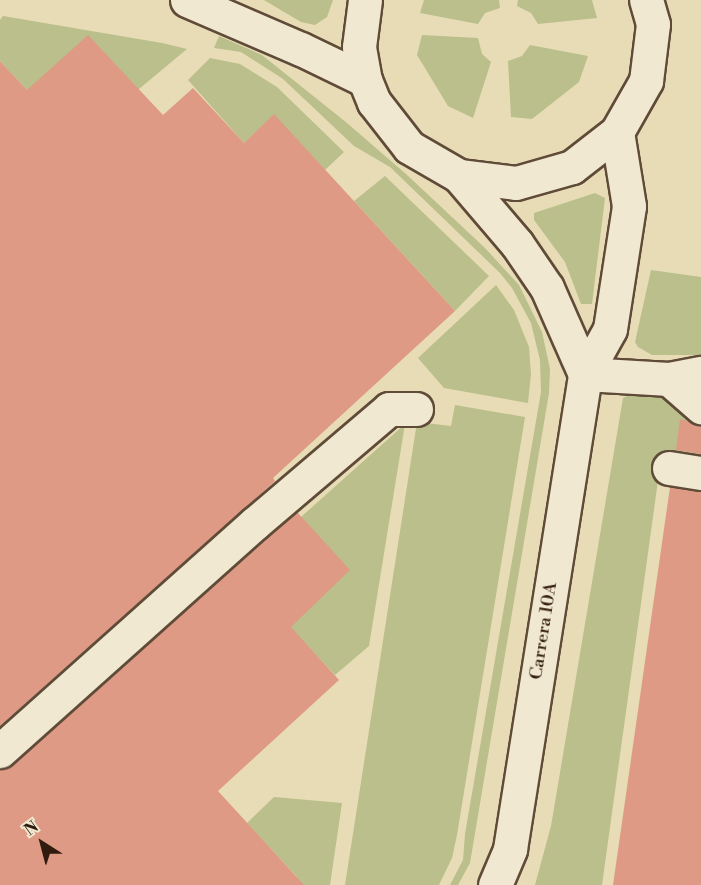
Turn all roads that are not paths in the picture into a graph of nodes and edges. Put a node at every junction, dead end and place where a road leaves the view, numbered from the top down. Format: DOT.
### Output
graph roads {
  1 [pos="187,0"];
  2 [pos="365,0"];
  3 [pos="654,8"];
  4 [pos="365,80"];
  5 [pos="617,132"];
  6 [pos="459,176"];
  7 [pos="701,373"];
  8 [pos="585,374"];
  9 [pos="669,379"];
  10 [pos="701,407"];
  11 [pos="416,409"];
  12 [pos="669,468"];
  13 [pos="701,473"];
  14 [pos="0,751"];
  15 [pos="495,885"];
  1 -- 4 [label="street"];
  2 -- 4 [label="street"];
  3 -- 5 [label="street"];
  4 -- 6 [label="street"];
  5 -- 6 [label="street"];
  5 -- 8 [label="street"];
  6 -- 8 [label="street"];
  7 -- 9 [label="street"];
  8 -- 9 [label="street"];
  8 -- 15 [label="street, Carrera 10A"];
  9 -- 10 [label="street"];
  11 -- 14 [label="street"];
  12 -- 13 [label="street"];
}
